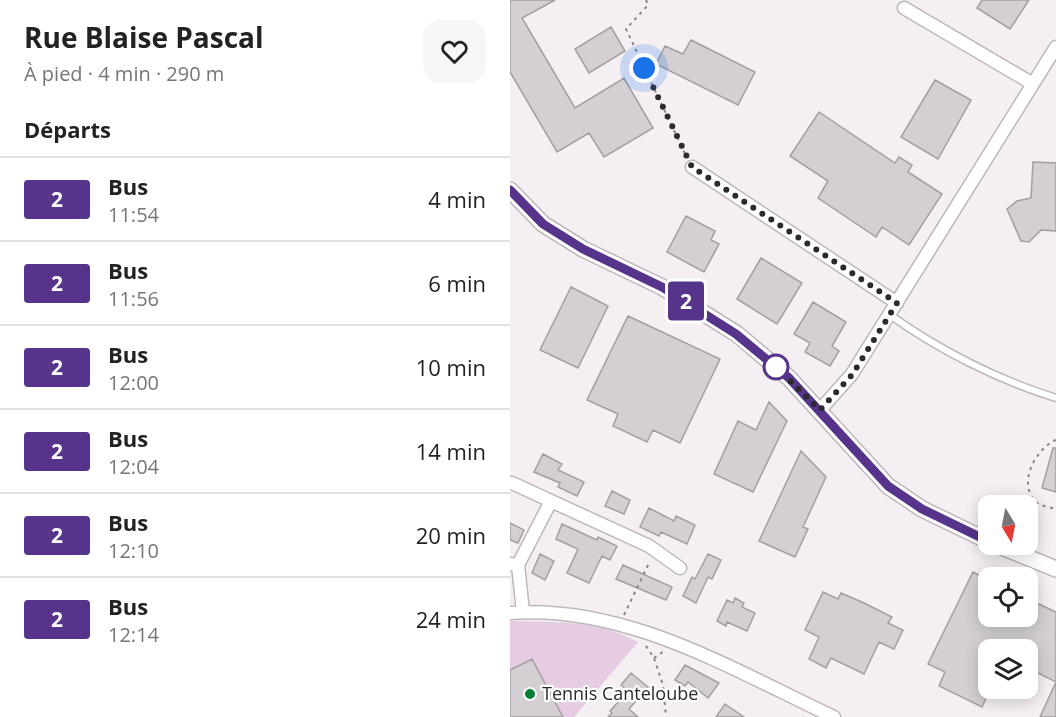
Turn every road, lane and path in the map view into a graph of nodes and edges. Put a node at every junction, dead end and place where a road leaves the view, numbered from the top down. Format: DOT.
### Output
graph roads {
  1 [pos="646,0"];
  2 [pos="904,8"];
  3 [pos="1056,47"];
  4 [pos="1033,84"];
  5 [pos="692,167"];
  6 [pos="510,190"];
  7 [pos="897,303"];
  8 [pos="890,315"];
  9 [pos="1056,398"];
  10 [pos="820,410"];
  11 [pos="1056,440"];
  12 [pos="512,483"];
  13 [pos="551,501"];
  14 [pos="1056,509"];
  15 [pos="978,536"];
  16 [pos="655,550"];
  17 [pos="1022,555"];
  18 [pos="514,564"];
  19 [pos="680,568"];
  20 [pos="1056,569"];
  21 [pos="516,613"];
  22 [pos="620,625"];
  23 [pos="642,630"];
  24 [pos="816,713"];
  25 [pos="666,717"];
  26 [pos="834,717"];
  1 -- 5 [label="path"];
  2 -- 4 [label="street"];
  3 -- 4 [label="street"];
  4 -- 7 [label="street"];
  5 -- 7 [label="street"];
  6 -- 10 [label="street"];
  7 -- 8 [label="street"];
  8 -- 9 [label="lane"];
  8 -- 10 [label="street"];
  10 -- 15 [label="street"];
  11 -- 14 [label="path"];
  12 -- 13 [label="street"];
  13 -- 16 [label="street"];
  13 -- 18 [label="street"];
  16 -- 19 [label="street"];
  16 -- 22 [label="path"];
  17 -- 20 [label="street"];
  18 -- 21 [label="street"];
  21 -- 22 [label="street"];
  22 -- 23 [label="street"];
  23 -- 24 [label="street"];
  23 -- 25 [label="path"];
  24 -- 26 [label="street"];
}
